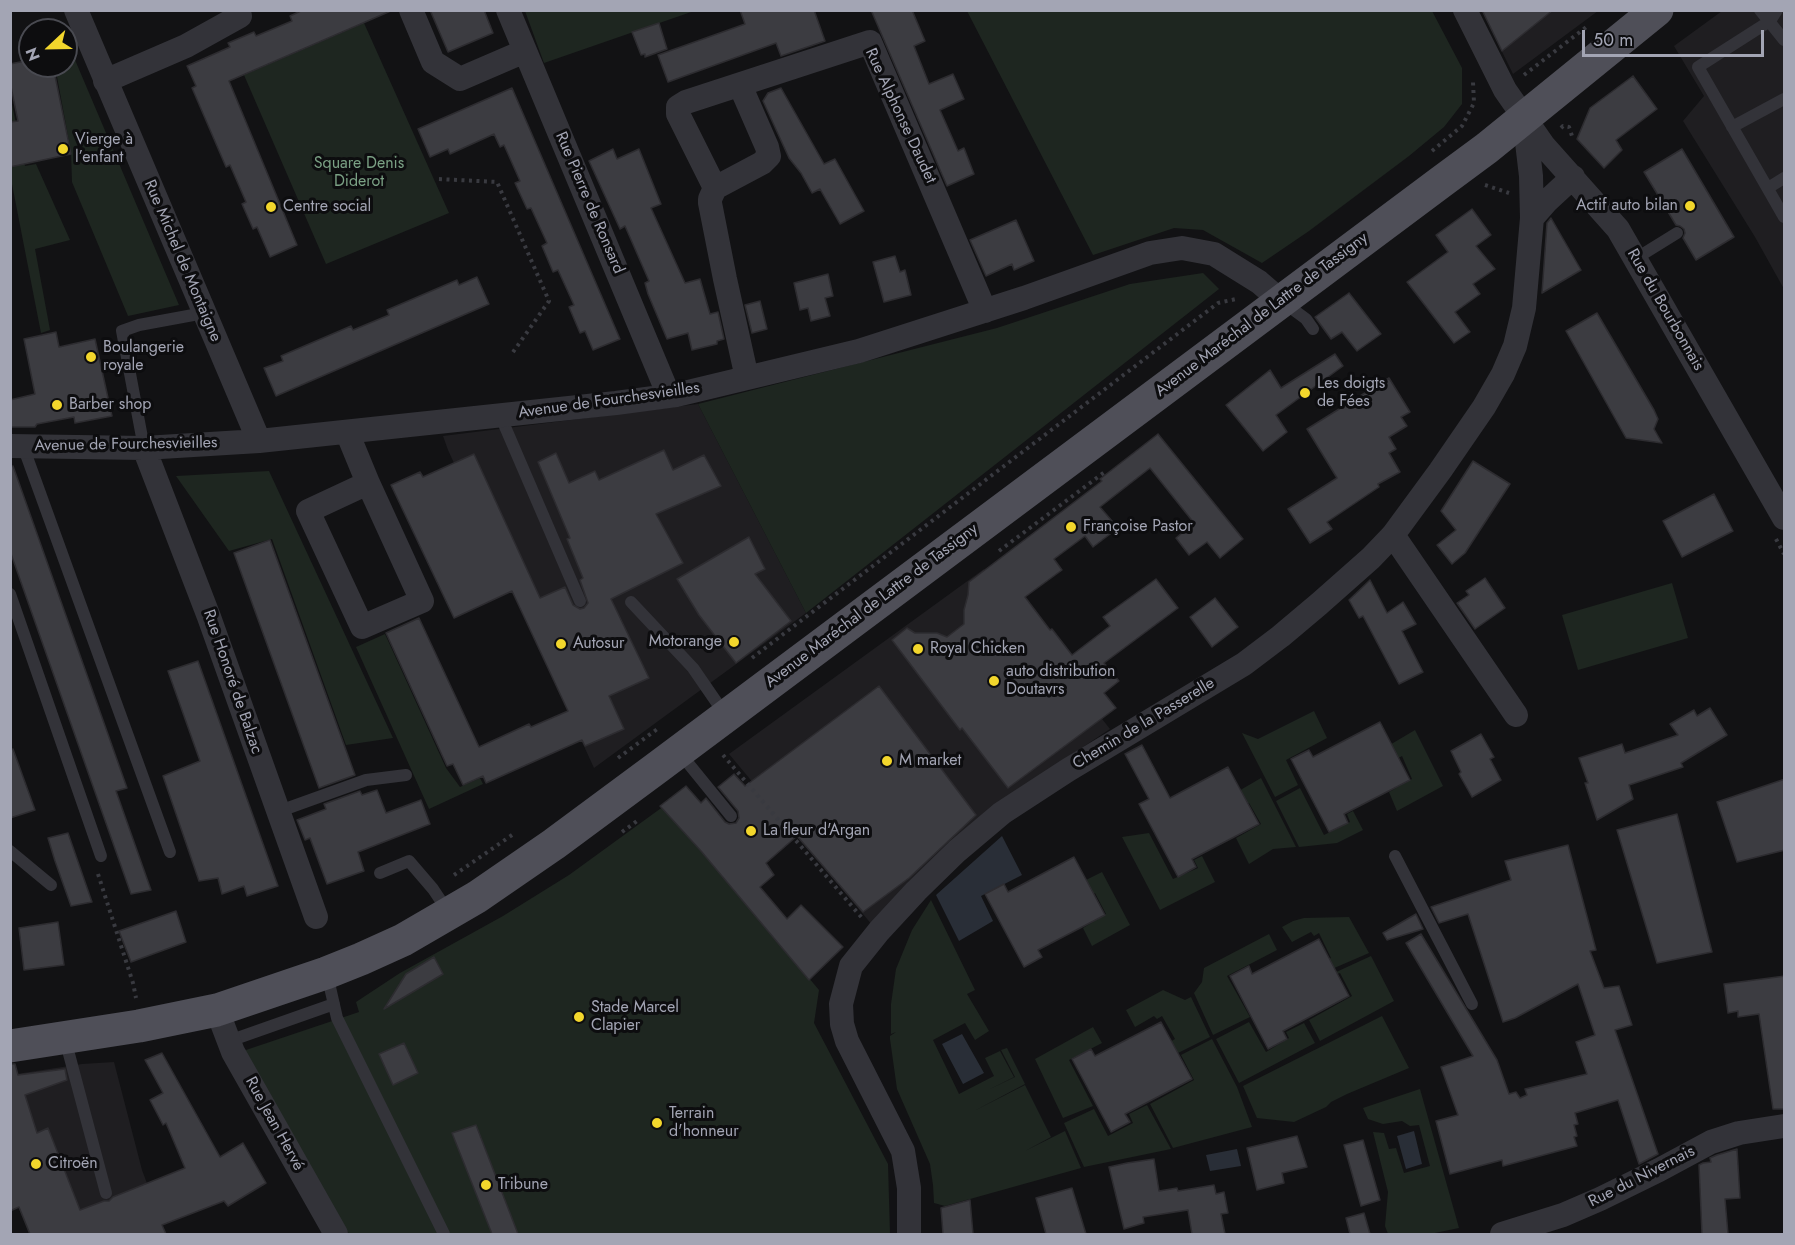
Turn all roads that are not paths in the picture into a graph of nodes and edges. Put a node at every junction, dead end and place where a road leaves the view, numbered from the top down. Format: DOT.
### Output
graph roads {
  1 [pos="76,10"];
  2 [pos="411,10"];
  3 [pos="508,10"];
  4 [pos="1465,10"];
  5 [pos="1657,10"];
  6 [pos="1760,10"];
  7 [pos="243,12"];
  8 [pos="1774,16"];
  9 [pos="1785,40"];
  10 [pos="525,51"];
  11 [pos="105,81"];
  12 [pos="740,84"];
  13 [pos="1785,99"];
  14 [pos="1524,117"];
  15 [pos="1732,127"];
  16 [pos="1573,177"];
  17 [pos="1785,178"];
  18 [pos="1768,188"];
  19 [pos="713,195"];
  20 [pos="1785,217"];
  21 [pos="1532,218"];
  22 [pos="1677,232"];
  23 [pos="1635,259"];
  24 [pos="1281,301"];
  25 [pos="985,310"];
  26 [pos="204,313"];
  27 [pos="1313,329"];
  28 [pos="747,378"];
  29 [pos="669,396"];
  30 [pos="500,415"];
  31 [pos="347,432"];
  32 [pos="259,441"];
  33 [pos="17,446"];
  34 [pos="144,448"];
  35 [pos="368,483"];
  36 [pos="1785,518"];
  37 [pos="1393,535"];
  38 [pos="10,594"];
  39 [pos="580,601"];
  40 [pos="631,602"];
  41 [pos="1516,715"];
  42 [pos="726,716"];
  43 [pos="672,737"];
  44 [pos="406,775"];
  45 [pos="277,812"];
  46 [pos="731,816"];
  47 [pos="10,851"];
  48 [pos="170,852"];
  49 [pos="101,856"];
  50 [pos="1395,856"];
  51 [pos="380,873"];
  52 [pos="51,885"];
  53 [pos="441,901"];
  54 [pos="316,917"];
  55 [pos="326,973"];
  56 [pos="334,1004"];
  57 [pos="1472,1004"];
  58 [pos="217,1010"];
  59 [pos="65,1038"];
  60 [pos="229,1041"];
  61 [pos="10,1046"];
  62 [pos="1785,1126"];
  63 [pos="106,1194"];
  64 [pos="336,1234"];
  65 [pos="444,1234"];
  66 [pos="909,1234"];
  67 [pos="1502,1234"];
  1 -- 11 [label="street, Rue Michel de Montaigne"];
  2 -- 10 [label="street"];
  3 -- 10 [label="street, Rue Pierre de Ronsard"];
  4 -- 14 [label="street, Rue du Bourbonnais"];
  5 -- 14 [label="main road, Avenue Maréchal de Lattre de Tassigny"];
  6 -- 8 [label="lane"];
  7 -- 11 [label="street"];
  8 -- 9 [label="lane"];
  8 -- 15 [label="lane"];
  10 -- 29 [label="street, Rue Pierre de Ronsard"];
  11 -- 26 [label="street, Rue Michel de Montaigne"];
  12 -- 19 [label="street"];
  12 -- 19 [label="street, Rue Alphonse Daudet"];
  12 -- 25 [label="street, Rue Alphonse Daudet"];
  13 -- 15 [label="lane"];
  14 -- 16 [label="street, Rue du Bourbonnais"];
  14 -- 21 [label="street, Chemin de la Passerelle"];
  14 -- 24 [label="main road, Avenue Maréchal de Lattre de Tassigny"];
  15 -- 18 [label="lane"];
  16 -- 21 [label="street"];
  16 -- 23 [label="street, Rue du Bourbonnais"];
  17 -- 18 [label="lane"];
  18 -- 20 [label="lane"];
  19 -- 28 [label="street, Rue Alphonse Daudet"];
  21 -- 37 [label="street, Chemin de la Passerelle"];
  22 -- 23 [label="lane"];
  23 -- 36 [label="street, Rue du Bourbonnais"];
  24 -- 25 [label="street, Avenue de Fourchesvieilles"];
  24 -- 27 [label="lane"];
  24 -- 42 [label="main road, Avenue Maréchal de Lattre de Tassigny"];
  25 -- 28 [label="street, Avenue de Fourchesvieilles"];
  26 -- 32 [label="street, Rue Michel de Montaigne"];
  26 -- 34 [label="lane"];
  28 -- 29 [label="street, Avenue de Fourchesvieilles"];
  29 -- 30 [label="street, Avenue de Fourchesvieilles"];
  30 -- 31 [label="street, Avenue de Fourchesvieilles"];
  30 -- 39 [label="lane"];
  31 -- 32 [label="street, Avenue de Fourchesvieilles"];
  31 -- 35 [label="street"];
  32 -- 34 [label="street, Avenue de Fourchesvieilles"];
  33 -- 34 [label="street, Avenue de Fourchesvieilles"];
  33 -- 48 [label="lane"];
  34 -- 45 [label="street, Rue Honoré de Balzac"];
  35 -- 35 [label="street"];
  37 -- 41 [label="street"];
  37 -- 66 [label="street, Chemin de la Passerelle"];
  38 -- 49 [label="lane"];
  40 -- 42 [label="lane"];
  42 -- 43 [label="main road, Avenue Maréchal de Lattre de Tassigny"];
  43 -- 46 [label="lane"];
  43 -- 53 [label="main road, Avenue Maréchal de Lattre de Tassigny"];
  44 -- 45 [label="lane"];
  45 -- 54 [label="street, Rue Honoré de Balzac"];
  47 -- 52 [label="lane"];
  50 -- 57 [label="lane"];
  51 -- 53 [label="lane"];
  53 -- 55 [label="main road, Avenue Maréchal de Lattre de Tassigny"];
  55 -- 56 [label="lane"];
  55 -- 58 [label="main road, Avenue Maréchal de Lattre de Tassigny"];
  56 -- 60 [label="lane"];
  56 -- 65 [label="lane"];
  58 -- 59 [label="main road, Avenue Maréchal de Lattre de Tassigny"];
  58 -- 60 [label="street, Rue Jean Hervé"];
  59 -- 61 [label="main road, Avenue Maréchal de Lattre de Tassigny"];
  59 -- 63 [label="lane"];
  60 -- 64 [label="street, Rue Jean Hervé"];
  62 -- 67 [label="street, Rue du Nivernais"];
}
